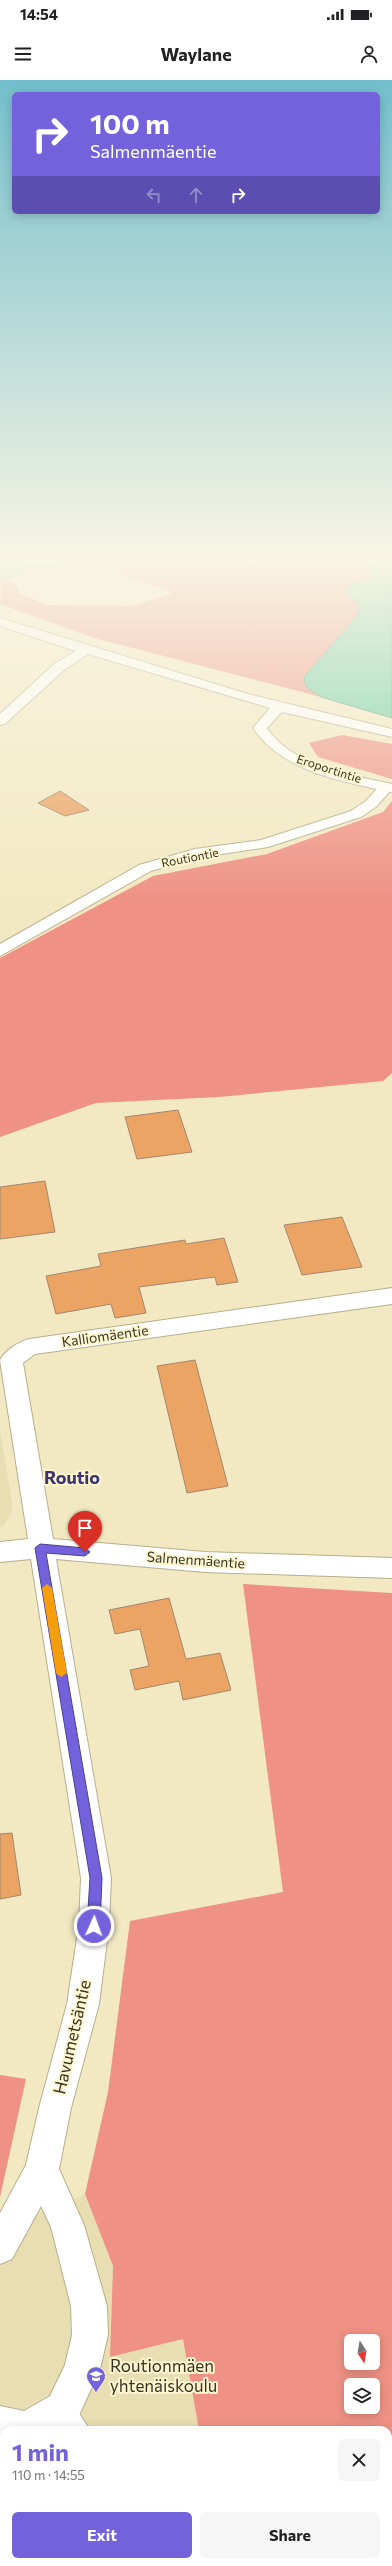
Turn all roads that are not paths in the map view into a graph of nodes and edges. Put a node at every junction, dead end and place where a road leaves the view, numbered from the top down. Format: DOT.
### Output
graph roads {
  1 [pos="55,671"];
  2 [pos="158,671"];
  3 [pos="280,707"];
  4 [pos="0,721"];
  5 [pos="392,733"];
  6 [pos="389,787"];
  7 [pos="0,951"];
  8 [pos="392,1296"];
  9 [pos="40,1548"];
  10 [pos="0,1552"];
  11 [pos="392,1568"];
  12 [pos="42,2170"];
  13 [pos="0,2247"];
  14 [pos="71,2420"];
  15 [pos="45,2426"];
  1 -- 4 [label="street"];
  2 -- 3 [label="street"];
  3 -- 5 [label="street"];
  3 -- 6 [label="street, Eroportintie"];
  6 -- 7 [label="street, Routiontie"];
  8 -- 9 [label="street, Kalliomäentie"];
  9 -- 10 [label="street, Salmenmäentie"];
  9 -- 11 [label="street, Salmenmäentie"];
  9 -- 12 [label="street, Havumetsäntie"];
  12 -- 13 [label="street, Havumetsäntie"];
  12 -- 14 [label="street"];
  14 -- 15 [label="street"];
}
